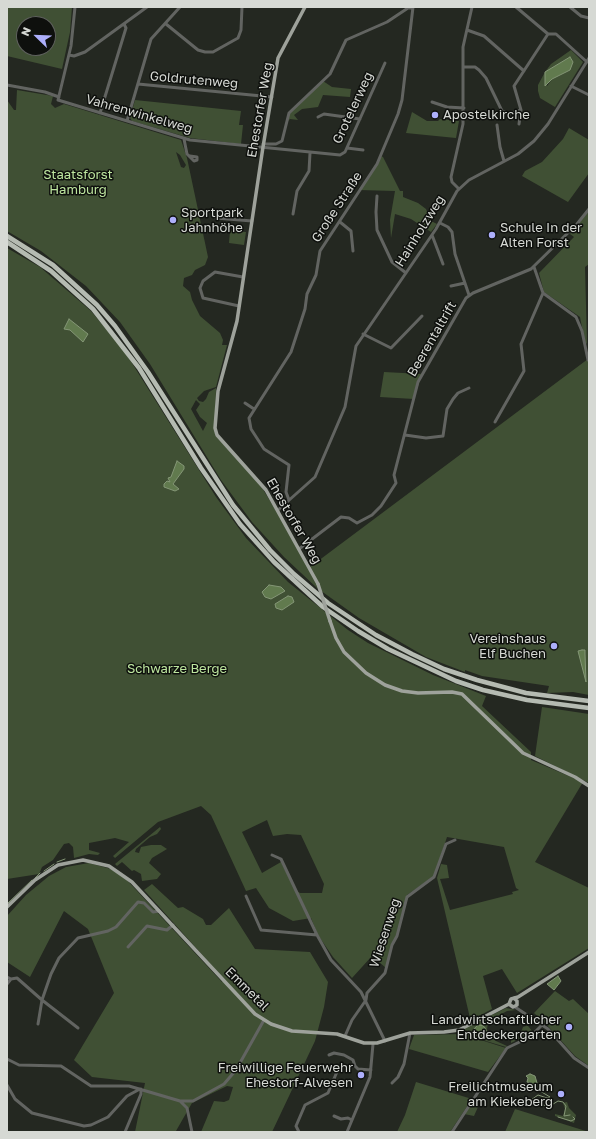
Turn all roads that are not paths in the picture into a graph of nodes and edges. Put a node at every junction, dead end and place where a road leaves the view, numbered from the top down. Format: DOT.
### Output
graph roads {
  1 [pos="75,7"];
  2 [pos="146,7"];
  3 [pos="180,7"];
  4 [pos="242,7"];
  5 [pos="305,7"];
  6 [pos="413,7"];
  7 [pos="472,7"];
  8 [pos="516,7"];
  9 [pos="570,7"];
  10 [pos="589,18"];
  11 [pos="124,24"];
  12 [pos="166,24"];
  13 [pos="467,30"];
  14 [pos="548,34"];
  15 [pos="69,55"];
  16 [pos="589,58"];
  17 [pos="587,62"];
  18 [pos="386,63"];
  19 [pos="464,67"];
  20 [pos="524,71"];
  21 [pos="138,84"];
  22 [pos="7,86"];
  23 [pos="571,86"];
  24 [pos="589,95"];
  25 [pos="59,96"];
  26 [pos="272,97"];
  27 [pos="432,102"];
  28 [pos="464,108"];
  29 [pos="521,110"];
  30 [pos="100,113"];
  31 [pos="318,117"];
  32 [pos="360,119"];
  33 [pos="127,122"];
  34 [pos="519,124"];
  35 [pos="497,125"];
  36 [pos="184,139"];
  37 [pos="263,146"];
  38 [pos="347,148"];
  39 [pos="363,150"];
  40 [pos="310,153"];
  41 [pos="190,156"];
  42 [pos="504,161"];
  43 [pos="459,189"];
  44 [pos="377,196"];
  45 [pos="589,209"];
  46 [pos="293,214"];
  47 [pos="216,218"];
  48 [pos="252,221"];
  49 [pos="340,222"];
  50 [pos="440,223"];
  51 [pos="432,235"];
  52 [pos="7,236"];
  53 [pos="7,242"];
  54 [pos="353,251"];
  55 [pos="443,264"];
  56 [pos="534,267"];
  57 [pos="406,273"];
  58 [pos="243,276"];
  59 [pos="465,283"];
  60 [pos="450,286"];
  61 [pos="543,293"];
  62 [pos="470,295"];
  63 [pos="239,306"];
  64 [pos="422,316"];
  65 [pos="363,334"];
  66 [pos="589,345"];
  67 [pos="585,346"];
  68 [pos="588,360"];
  69 [pos="469,388"];
  70 [pos="245,403"];
  71 [pos="254,410"];
  72 [pos="495,422"];
  73 [pos="405,435"];
  74 [pos="289,500"];
  75 [pos="278,510"];
  76 [pos="300,549"];
  77 [pos="589,701"];
  78 [pos="589,708"];
  79 [pos="589,786"];
  80 [pos="455,840"];
  81 [pos="272,855"];
  82 [pos="246,896"];
  83 [pos="7,907"];
  84 [pos="159,911"];
  85 [pos="173,925"];
  86 [pos="317,935"];
  87 [pos="128,947"];
  88 [pos="589,952"];
  89 [pos="7,977"];
  90 [pos="11,979"];
  91 [pos="7,984"];
  92 [pos="527,991"];
  93 [pos="514,998"];
  94 [pos="42,1000"];
  95 [pos="366,1000"];
  96 [pos="509,1004"];
  97 [pos="517,1004"];
  98 [pos="264,1020"];
  99 [pos="38,1024"];
  100 [pos="542,1025"];
  101 [pos="78,1028"];
  102 [pos="410,1033"];
  103 [pos="345,1036"];
  104 [pos="386,1041"];
  105 [pos="373,1044"];
  106 [pos="329,1055"];
  107 [pos="7,1059"];
  108 [pos="339,1067"];
  109 [pos="589,1068"];
  110 [pos="371,1070"];
  111 [pos="392,1083"];
  112 [pos="7,1085"];
  113 [pos="141,1089"];
  114 [pos="8,1090"];
  115 [pos="193,1100"];
  116 [pos="180,1101"];
  117 [pos="187,1108"];
  118 [pos="334,1116"];
  119 [pos="352,1120"];
  120 [pos="125,1132"];
  121 [pos="192,1132"];
  122 [pos="299,1132"];
  123 [pos="347,1132"];
  124 [pos="452,1132"];
  1 -- 15 [label="street"];
  2 -- 11 [label="street"];
  3 -- 12 [label="street"];
  4 -- 12 [label="street"];
  5 -- 26 [label="main road, Ehestorfer Weg"];
  6 -- 37 [label="street"];
  6 -- 49 [label="street, Große Straße"];
  7 -- 13 [label="street, Hainholzweg"];
  8 -- 14 [label="street"];
  9 -- 10 [label="street"];
  11 -- 15 [label="street"];
  11 -- 30 [label="street"];
  12 -- 21 [label="street"];
  13 -- 19 [label="street, Hainholzweg"];
  13 -- 20 [label="street"];
  14 -- 17 [label="street"];
  14 -- 20 [label="street"];
  15 -- 25 [label="street"];
  16 -- 17 [label="street"];
  17 -- 23 [label="street"];
  18 -- 32 [label="street, Grotelerweg"];
  19 -- 28 [label="street, Hainholzweg"];
  19 -- 29 [label="street"];
  20 -- 29 [label="street"];
  21 -- 26 [label="street, Goldrutenweg"];
  21 -- 33 [label="street"];
  22 -- 25 [label="street"];
  23 -- 24 [label="street"];
  23 -- 42 [label="street"];
  25 -- 30 [label="street, Vahrenwinkelweg"];
  26 -- 37 [label="main road, Ehestorfer Weg"];
  27 -- 28 [label="street"];
  28 -- 43 [label="street, Hainholzweg"];
  29 -- 34 [label="street"];
  30 -- 33 [label="street, Vahrenwinkelweg"];
  31 -- 32 [label="street"];
  32 -- 38 [label="street, Grotelerweg"];
  33 -- 36 [label="street, Vahrenwinkelweg"];
  35 -- 42 [label="street"];
  36 -- 37 [label="street, Vahrenwinkelweg"];
  36 -- 41 [label="street"];
  37 -- 40 [label="street, Grotelerweg"];
  37 -- 48 [label="main road, Ehestorfer Weg"];
  38 -- 39 [label="street"];
  38 -- 40 [label="street, Grotelerweg"];
  40 -- 46 [label="street"];
  42 -- 43 [label="street"];
  43 -- 50 [label="street, Hainholzweg"];
  44 -- 57 [label="street"];
  45 -- 56 [label="street, Beerentaltrift"];
  47 -- 48 [label="street"];
  48 -- 58 [label="main road, Ehestorfer Weg"];
  49 -- 54 [label="street"];
  49 -- 71 [label="street, Große Straße"];
  50 -- 51 [label="street, Hainholzweg"];
  50 -- 59 [label="street"];
  51 -- 55 [label="street"];
  51 -- 57 [label="street, Hainholzweg"];
  52 -- 77 [label="highway"];
  53 -- 78 [label="highway"];
  56 -- 61 [label="street"];
  56 -- 62 [label="street, Beerentaltrift"];
  57 -- 65 [label="street, Hainholzweg"];
  58 -- 63 [label="main road, Ehestorfer Weg"];
  58 -- 63 [label="street"];
  59 -- 60 [label="street"];
  59 -- 62 [label="street"];
  61 -- 67 [label="street"];
  61 -- 72 [label="street"];
  62 -- 73 [label="street, Beerentaltrift"];
  63 -- 75 [label="main road, Ehestorfer Weg"];
  64 -- 65 [label="street"];
  65 -- 74 [label="street, Hainholzweg"];
  66 -- 67 [label="street"];
  67 -- 68 [label="street"];
  69 -- 73 [label="street"];
  70 -- 71 [label="street"];
  71 -- 74 [label="street, Große Straße"];
  73 -- 76 [label="street, Beerentaltrift"];
  74 -- 75 [label="street, Hainholzweg"];
  75 -- 76 [label="main road, Ehestorfer Weg"];
  76 -- 79 [label="main road, Ehestorfer Weg, bridge"];
  80 -- 95 [label="street, Wiesenweg"];
  81 -- 86 [label="street"];
  82 -- 86 [label="street"];
  83 -- 84 [label="main road, Emmetal"];
  84 -- 85 [label="main road, Emmetal"];
  84 -- 94 [label="street"];
  85 -- 87 [label="street"];
  85 -- 98 [label="main road, Emmetal"];
  86 -- 95 [label="street"];
  88 -- 92 [label="main road"];
  89 -- 90 [label="street"];
  90 -- 91 [label="street"];
  90 -- 94 [label="street"];
  92 -- 93 [label="main road"];
  92 -- 97 [label="main road"];
  93 -- 96 [label="main road"];
  93 -- 97 [label="main road"];
  94 -- 99 [label="street"];
  94 -- 101 [label="street"];
  95 -- 103 [label="street, Wiesenweg"];
  95 -- 104 [label="street"];
  96 -- 97 [label="main road"];
  96 -- 102 [label="main road"];
  97 -- 100 [label="street"];
  98 -- 103 [label="main road, Emmetal"];
  98 -- 115 [label="street"];
  100 -- 109 [label="street"];
  100 -- 124 [label="street"];
  102 -- 104 [label="main road"];
  102 -- 111 [label="street"];
  103 -- 105 [label="main road, Emmetal"];
  104 -- 105 [label="main road"];
  105 -- 110 [label="street"];
  106 -- 110 [label="street"];
  107 -- 113 [label="street"];
  108 -- 122 [label="street"];
  110 -- 119 [label="street"];
  112 -- 114 [label="street"];
  113 -- 114 [label="street"];
  113 -- 116 [label="street"];
  113 -- 120 [label="street"];
  115 -- 116 [label="street"];
  115 -- 117 [label="street"];
  116 -- 117 [label="street"];
  117 -- 121 [label="street"];
  118 -- 119 [label="street"];
  119 -- 123 [label="street"];
}
